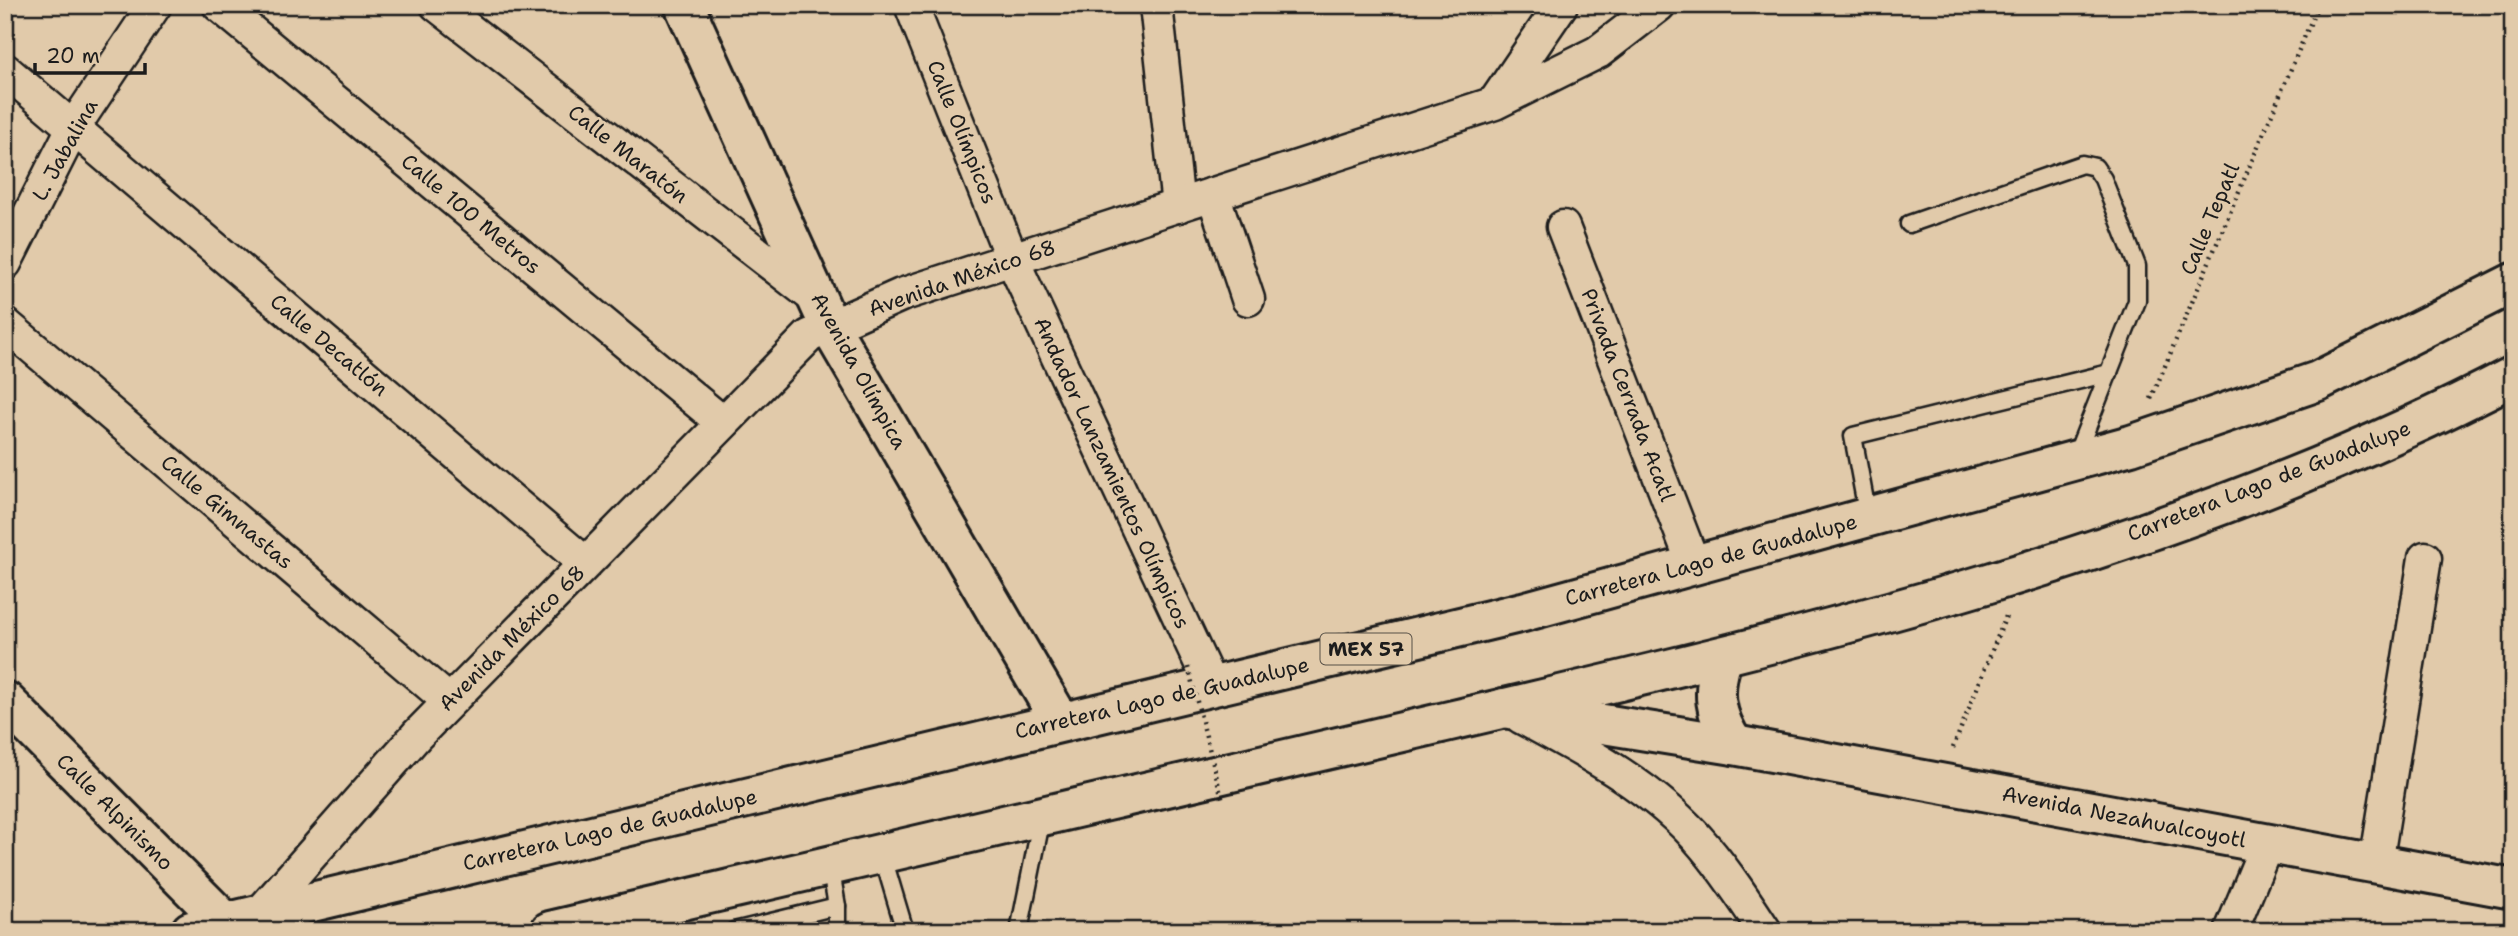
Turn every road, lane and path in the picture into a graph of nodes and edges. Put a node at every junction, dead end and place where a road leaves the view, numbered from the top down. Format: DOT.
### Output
graph roads {
  1 [pos="155,5"];
  2 [pos="219,5"];
  3 [pos="437,5"];
  4 [pos="684,5"];
  5 [pos="911,5"];
  6 [pos="1156,5"];
  7 [pos="1561,5"];
  8 [pos="1659,5"];
  9 [pos="2318,5"];
  10 [pos="5,70"];
  11 [pos="1495,103"];
  12 [pos="73,128"];
  13 [pos="1213,194"];
  14 [pos="1178,206"];
  15 [pos="1909,225"];
  16 [pos="1563,228"];
  17 [pos="1012,259"];
  18 [pos="5,263"];
  19 [pos="2513,283"];
  20 [pos="1248,299"];
  21 [pos="825,314"];
  22 [pos="5,324"];
  23 [pos="2109,373"];
  24 [pos="2513,376"];
  25 [pos="723,423"];
  26 [pos="2131,445"];
  27 [pos="2074,460"];
  28 [pos="1868,517"];
  29 [pos="2424,558"];
  30 [pos="585,563"];
  31 [pos="1693,563"];
  32 [pos="1994,650"];
  33 [pos="1723,656"];
  34 [pos="1200,677"];
  35 [pos="5,701"];
  36 [pos="449,701"];
  37 [pos="1504,708"];
  38 [pos="1061,722"];
  39 [pos="1734,745"];
  40 [pos="1938,783"];
  41 [pos="1222,798"];
  42 [pos="1042,816"];
  43 [pos="2267,844"];
  44 [pos="882,853"];
  45 [pos="2376,864"];
  46 [pos="831,865"];
  47 [pos="2511,882"];
  48 [pos="838,906"];
  49 [pos="225,923"];
  50 [pos="550,931"];
  51 [pos="734,931"];
  52 [pos="837,931"];
  53 [pos="905,931"];
  54 [pos="1018,931"];
  55 [pos="1765,931"];
  56 [pos="2231,931"];
  1 -- 12 [label="street, L. Jabalina"];
  2 -- 25 [label="street, Calle 100 Metros"];
  3 -- 21 [label="street, Calle Maratón"];
  4 -- 21 [label="main road, Avenida Olímpica"];
  5 -- 17 [label="street, Calle Olímpicos"];
  6 -- 14 [label="street"];
  7 -- 11 [label="street"];
  8 -- 11 [label="street, Avenida México 68"];
  9 -- 26 [label="path, Calle Tepatl"];
  10 -- 12 [label="street, Calle Decatlón"];
  11 -- 13 [label="street, Avenida México 68"];
  12 -- 18 [label="street, L. Jabalina"];
  12 -- 30 [label="street, Calle Decatlón"];
  13 -- 14 [label="street, Avenida México 68"];
  13 -- 20 [label="street"];
  14 -- 17 [label="street, Avenida México 68"];
  15 -- 23 [label="lane"];
  16 -- 31 [label="street, Privada Cerrada Acatl"];
  17 -- 21 [label="street, Avenida México 68"];
  17 -- 34 [label="street, Andador Lanzamientos Olímpicos"];
  19 -- 26 [label="main road, Carretera Lago de Guadalupe / MEX 57"];
  21 -- 25 [label="street, Avenida México 68"];
  21 -- 38 [label="main road, Avenida Olímpica"];
  22 -- 36 [label="street, Calle Gimnastas"];
  23 -- 27 [label="lane"];
  23 -- 28 [label="lane"];
  24 -- 33 [label="main road, Carretera Lago de Guadalupe"];
  25 -- 30 [label="street, Avenida México 68"];
  26 -- 27 [label="main road, Carretera Lago de Guadalupe / MEX 57"];
  27 -- 28 [label="main road, Carretera Lago de Guadalupe / MEX 57"];
  28 -- 31 [label="main road, Carretera Lago de Guadalupe / MEX 57"];
  29 -- 45 [label="street"];
  30 -- 36 [label="street, Avenida México 68"];
  31 -- 34 [label="main road, Carretera Lago de Guadalupe / MEX 57"];
  32 -- 40 [label="path"];
  33 -- 37 [label="main road, Carretera Lago de Guadalupe"];
  33 -- 39 [label="main road"];
  34 -- 38 [label="main road, Carretera Lago de Guadalupe / MEX 57"];
  34 -- 41 [label="path, bridge"];
  35 -- 49 [label="main road, Calle Alpinismo"];
  36 -- 49 [label="street, Avenida México 68"];
  37 -- 39 [label="main road, Avenida Nezahualcoyotl"];
  37 -- 42 [label="main road, Carretera Lago de Guadalupe"];
  37 -- 55 [label="street"];
  38 -- 49 [label="main road, Carretera Lago de Guadalupe / MEX 57"];
  39 -- 40 [label="main road, Avenida Nezahualcoyotl"];
  40 -- 43 [label="main road, Avenida Nezahualcoyotl"];
  42 -- 44 [label="main road, Carretera Lago de Guadalupe"];
  42 -- 54 [label="lane"];
  43 -- 45 [label="main road, Avenida Nezahualcoyotl"];
  43 -- 56 [label="street"];
  44 -- 46 [label="main road, Carretera Lago de Guadalupe"];
  44 -- 53 [label="lane"];
  45 -- 47 [label="main road, Avenida Nezahualcoyotl"];
  46 -- 48 [label="lane"];
  46 -- 50 [label="main road, Carretera Lago de Guadalupe"];
  48 -- 51 [label="lane"];
  48 -- 52 [label="lane"];
}
